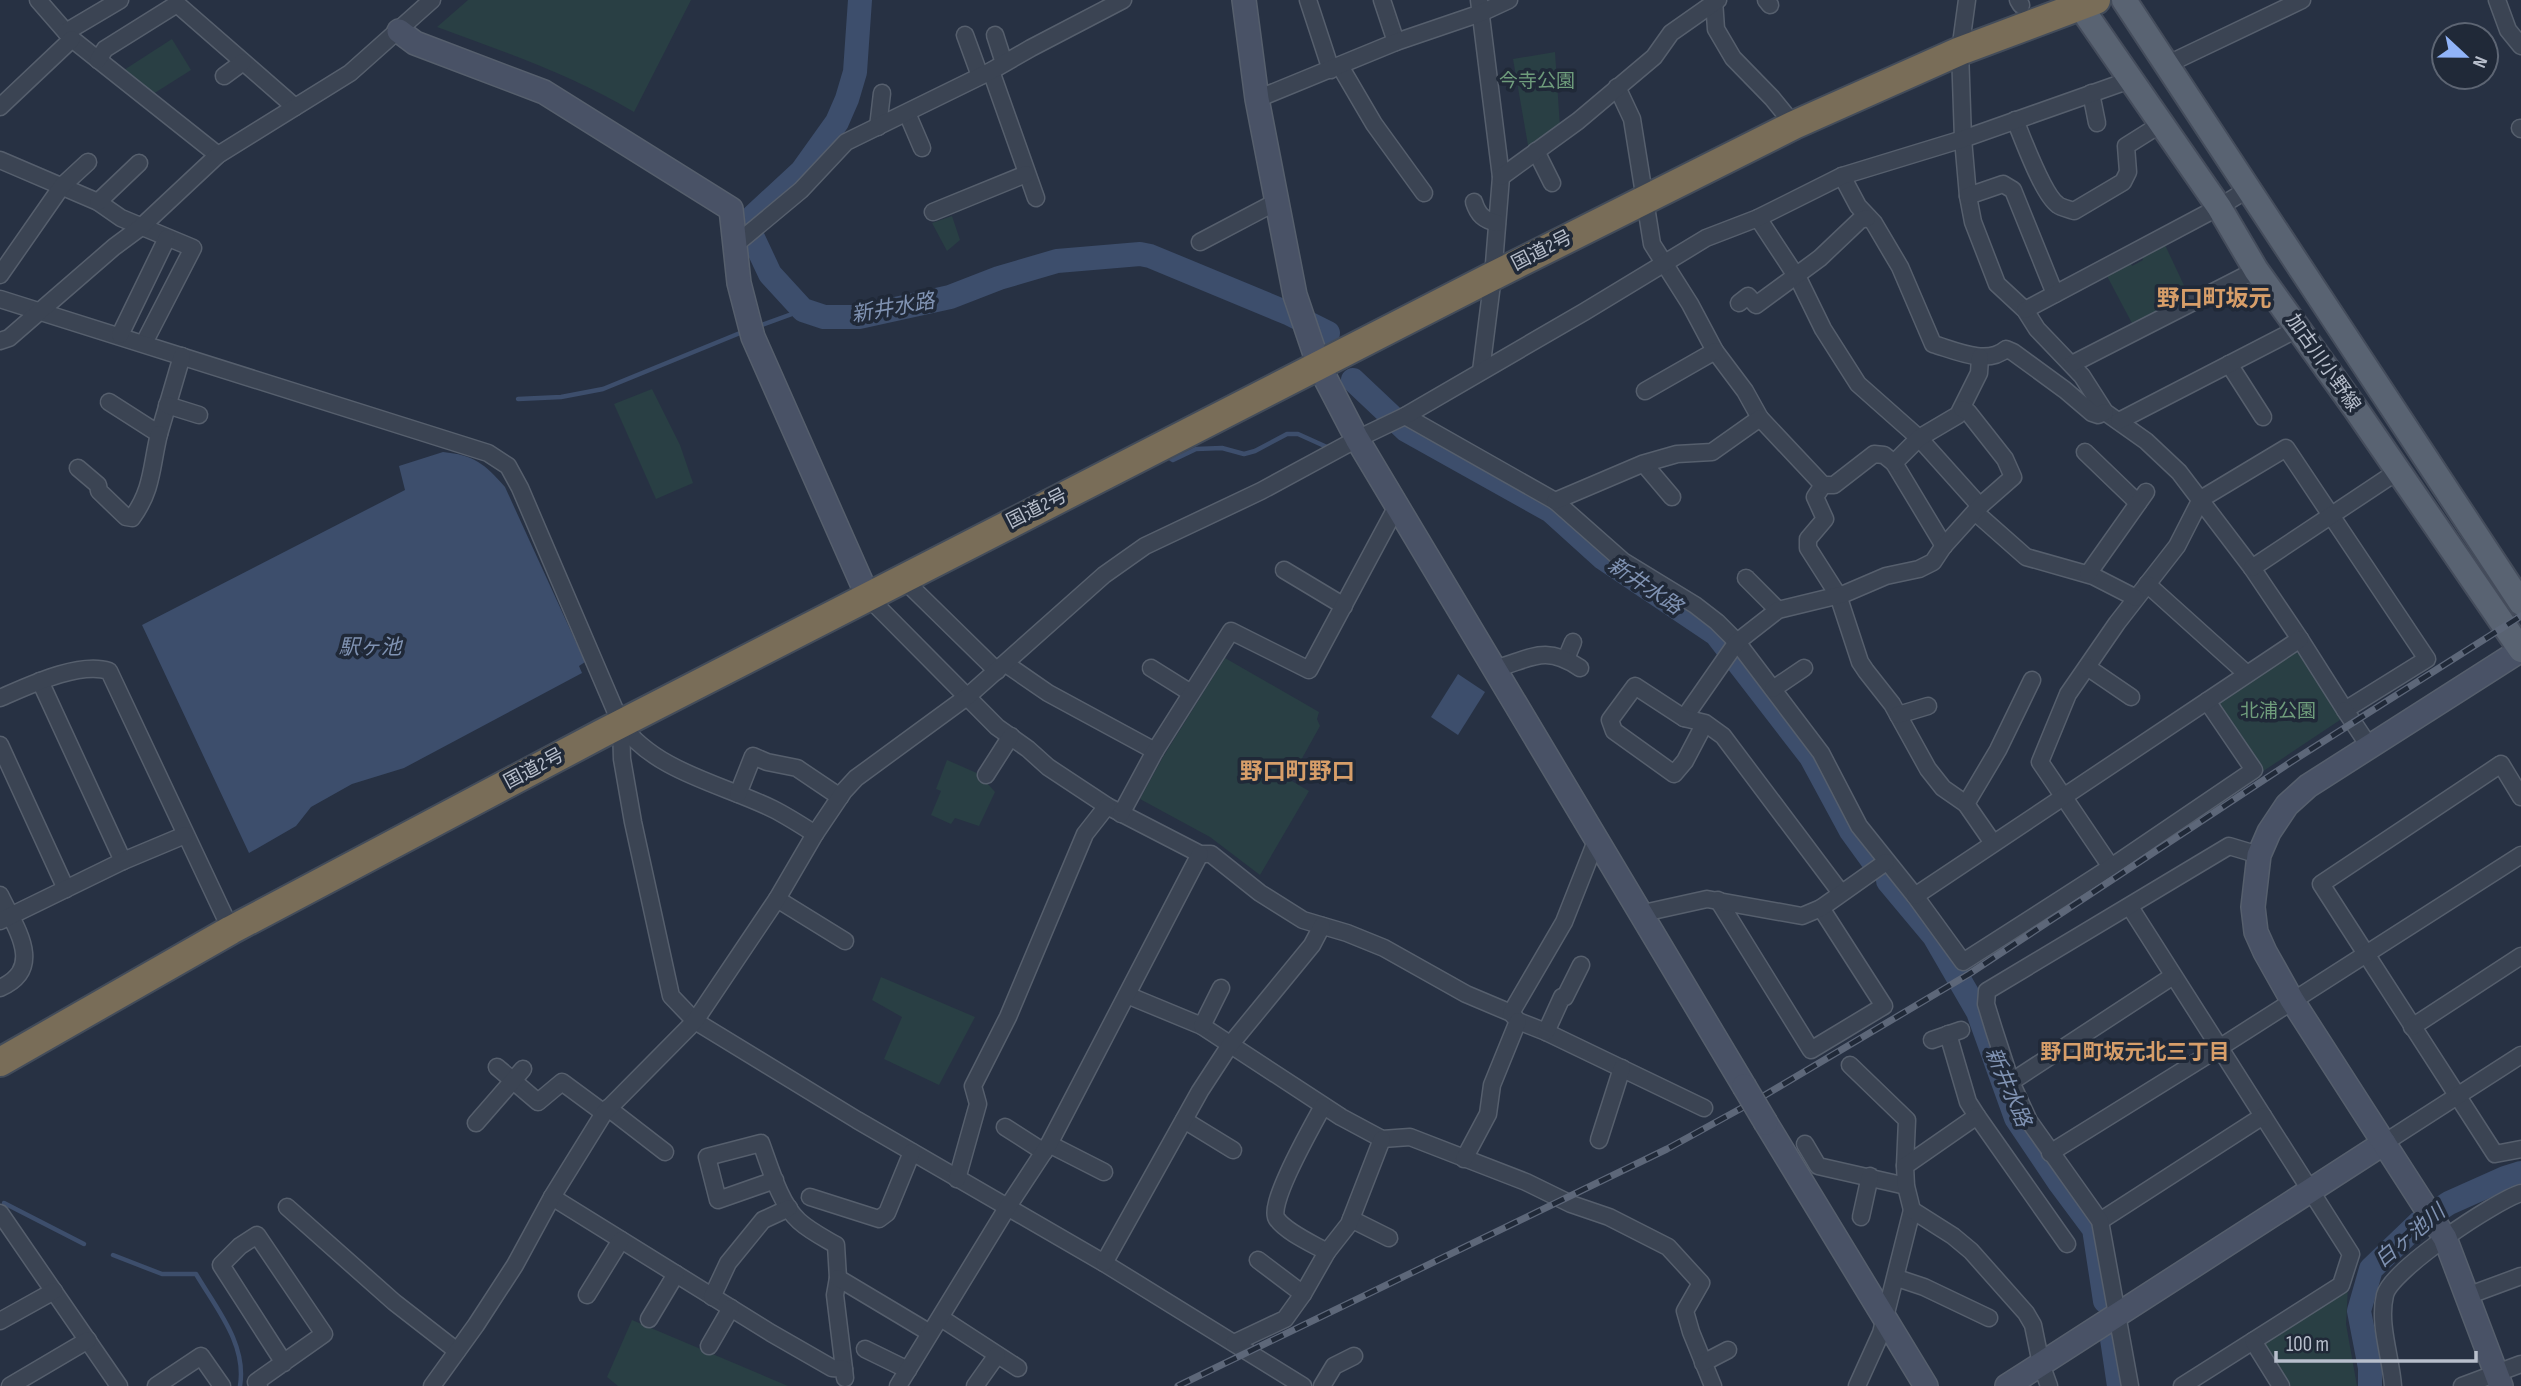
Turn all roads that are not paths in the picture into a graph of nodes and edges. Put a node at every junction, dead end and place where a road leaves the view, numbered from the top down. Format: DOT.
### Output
graph roads {
  1 [pos="38,0"];
  2 [pos="120,0"];
  3 [pos="432,0"];
  4 [pos="1123,0"];
  5 [pos="1244,0"];
  6 [pos="1308,0"];
  7 [pos="1382,0"];
  8 [pos="1509,0"];
  9 [pos="1966,0"];
  10 [pos="2124,0"];
  11 [pos="2302,0"];
  12 [pos="2497,0"];
  13 [pos="1716,1"];
  14 [pos="2084,2"];
  15 [pos="1480,7"];
  16 [pos="399,32"];
  17 [pos="965,35"];
  18 [pos="995,35"];
  19 [pos="69,36"];
  20 [pos="1395,42"];
  21 [pos="2521,46"];
  22 [pos="1960,51"];
  23 [pos="98,60"];
  24 [pos="243,62"];
  25 [pos="2166,65"];
  26 [pos="1335,68"];
  27 [pos="992,70"];
  28 [pos="224,76"];
  29 [pos="2130,80"];
  30 [pos="1617,87"];
  31 [pos="881,93"];
  32 [pos="2091,93"];
  33 [pos="1257,99"];
  34 [pos="0,107"];
  35 [pos="295,107"];
  36 [pos="907,113"];
  37 [pos="2015,120"];
  38 [pos="2097,123"];
  39 [pos="2161,124"];
  40 [pos="1794,125"];
  41 [pos="878,127"];
  42 [pos="1963,139"];
  43 [pos="922,149"];
  44 [pos="1536,151"];
  45 [pos="218,155"];
  46 [pos="0,160"];
  47 [pos="88,162"];
  48 [pos="139,163"];
  49 [pos="1026,174"];
  50 [pos="1842,176"];
  51 [pos="1501,177"];
  52 [pos="1552,183"];
  53 [pos="62,186"];
  54 [pos="1415,187"];
  55 [pos="2249,188"];
  56 [pos="1968,196"];
  57 [pos="1036,198"];
  58 [pos="1646,200"];
  59 [pos="97,202"];
  60 [pos="1276,202"];
  61 [pos="1474,202"];
  62 [pos="942,204"];
  63 [pos="2219,207"];
  64 [pos="1758,218"];
  65 [pos="1867,218"];
  66 [pos="1497,223"];
  67 [pos="141,227"];
  68 [pos="167,238"];
  69 [pos="1200,242"];
  70 [pos="735,245"];
  71 [pos="1665,263"];
  72 [pos="2256,270"];
  73 [pos="0,275"];
  74 [pos="1493,276"];
  75 [pos="1796,276"];
  76 [pos="2055,294"];
  77 [pos="0,299"];
  78 [pos="1739,303"];
  79 [pos="39,310"];
  80 [pos="2025,310"];
  81 [pos="2299,328"];
  82 [pos="120,335"];
  83 [pos="0,341"];
  84 [pos="144,343"];
  85 [pos="1716,351"];
  86 [pos="182,356"];
  87 [pos="1980,357"];
  88 [pos="2072,364"];
  89 [pos="2229,364"];
  90 [pos="1319,366"];
  91 [pos="1481,371"];
  92 [pos="1645,391"];
  93 [pos="109,402"];
  94 [pos="167,405"];
  95 [pos="1962,409"];
  96 [pos="2105,412"];
  97 [pos="199,415"];
  98 [pos="1405,416"];
  99 [pos="2263,417"];
  100 [pos="1760,418"];
  101 [pos="2119,421"];
  102 [pos="159,434"];
  103 [pos="1919,438"];
  104 [pos="1357,439"];
  105 [pos="2085,452"];
  106 [pos="1894,463"];
  107 [pos="1644,464"];
  108 [pos="78,468"];
  109 [pos="2398,471"];
  110 [pos="1823,485"];
  111 [pos="1672,497"];
  112 [pos="2201,499"];
  113 [pos="1555,501"];
  114 [pos="1397,506"];
  115 [pos="1977,509"];
  116 [pos="2329,516"];
  117 [pos="1944,546"];
  118 [pos="2252,568"];
  119 [pos="1284,570"];
  120 [pos="2088,574"];
  121 [pos="1746,578"];
  122 [pos="904,579"];
  123 [pos="2147,584"];
  124 [pos="1838,596"];
  125 [pos="868,597"];
  126 [pos="2136,598"];
  127 [pos="2521,603"];
  128 [pos="1344,606"];
  129 [pos="1778,610"];
  130 [pos="2300,639"];
  131 [pos="1573,642"];
  132 [pos="1737,642"];
  133 [pos="2521,650"];
  134 [pos="1566,659"];
  135 [pos="1002,667"];
  136 [pos="2087,667"];
  137 [pos="1151,668"];
  138 [pos="1580,668"];
  139 [pos="1804,668"];
  140 [pos="1494,669"];
  141 [pos="2247,674"];
  142 [pos="2032,680"];
  143 [pos="40,681"];
  144 [pos="1773,689"];
  145 [pos="1191,693"];
  146 [pos="968,696"];
  147 [pos="2131,697"];
  148 [pos="0,698"];
  149 [pos="2207,701"];
  150 [pos="1928,706"];
  151 [pos="2345,710"];
  152 [pos="1898,715"];
  153 [pos="1684,718"];
  154 [pos="1705,723"];
  155 [pos="621,724"];
  156 [pos="1010,736"];
  157 [pos="0,745"];
  158 [pos="2369,746"];
  159 [pos="1156,751"];
  160 [pos="986,775"];
  161 [pos="738,794"];
  162 [pos="840,797"];
  163 [pos="2521,797"];
  164 [pos="2063,798"];
  165 [pos="1966,804"];
  166 [pos="1114,810"];
  167 [pos="815,834"];
  168 [pos="186,835"];
  169 [pos="1596,841"];
  170 [pos="1993,843"];
  171 [pos="1200,854"];
  172 [pos="2259,855"];
  173 [pos="2521,855"];
  174 [pos="123,861"];
  175 [pos="1886,862"];
  176 [pos="2111,867"];
  177 [pos="66,888"];
  178 [pos="1842,893"];
  179 [pos="0,895"];
  180 [pos="1915,896"];
  181 [pos="777,899"];
  182 [pos="1718,900"];
  183 [pos="2130,907"];
  184 [pos="1821,908"];
  185 [pos="1640,914"];
  186 [pos="5,918"];
  187 [pos="1322,926"];
  188 [pos="231,930"];
  189 [pos="845,941"];
  190 [pos="2366,954"];
  191 [pos="2521,956"];
  192 [pos="1581,965"];
  193 [pos="2173,976"];
  194 [pos="0,988"];
  195 [pos="1221,988"];
  196 [pos="1127,995"];
  197 [pos="2292,1000"];
  198 [pos="1515,1017"];
  199 [pos="695,1021"];
  200 [pos="1202,1026"];
  201 [pos="2412,1027"];
  202 [pos="1546,1032"];
  203 [pos="1932,1040"];
  204 [pos="1230,1045"];
  205 [pos="2219,1048"];
  206 [pos="2521,1055"];
  207 [pos="0,1062"];
  208 [pos="1850,1065"];
  209 [pos="497,1067"];
  210 [pos="1622,1068"];
  211 [pos="518,1075"];
  212 [pos="2011,1082"];
  213 [pos="2457,1097"];
  214 [pos="1323,1105"];
  215 [pos="1704,1108"];
  216 [pos="606,1111"];
  217 [pos="1977,1116"];
  218 [pos="2263,1116"];
  219 [pos="1184,1120"];
  220 [pos="476,1123"];
  221 [pos="1005,1127"];
  222 [pos="1382,1139"];
  223 [pos="1599,1140"];
  224 [pos="2384,1143"];
  225 [pos="1805,1144"];
  226 [pos="1047,1148"];
  227 [pos="2521,1149"];
  228 [pos="1233,1150"];
  229 [pos="665,1152"];
  230 [pos="912,1152"];
  231 [pos="2050,1153"];
  232 [pos="1464,1159"];
  233 [pos="1905,1166"];
  234 [pos="1104,1172"];
  235 [pos="1870,1176"];
  236 [pos="957,1179"];
  237 [pos="775,1180"];
  238 [pos="1906,1185"];
  239 [pos="2310,1191"];
  240 [pos="2521,1193"];
  241 [pos="552,1197"];
  242 [pos="810,1197"];
  243 [pos="287,1207"];
  244 [pos="789,1208"];
  245 [pos="1007,1208"];
  246 [pos="1912,1210"];
  247 [pos="0,1213"];
  248 [pos="1861,1217"];
  249 [pos="1351,1219"];
  250 [pos="2100,1221"];
  251 [pos="1389,1238"];
  252 [pos="2445,1238"];
  253 [pos="621,1240"];
  254 [pos="2067,1244"];
  255 [pos="1327,1252"];
  256 [pos="1258,1260"];
  257 [pos="1104,1263"];
  258 [pos="676,1275"];
  259 [pos="2521,1276"];
  260 [pos="838,1278"];
  261 [pos="1897,1278"];
  262 [pos="54,1291"];
  263 [pos="1303,1294"];
  264 [pos="587,1295"];
  265 [pos="2467,1296"];
  266 [pos="712,1297"];
  267 [pos="731,1308"];
  268 [pos="2116,1315"];
  269 [pos="941,1318"];
  270 [pos="649,1319"];
  271 [pos="1884,1319"];
  272 [pos="1989,1319"];
  273 [pos="0,1321"];
  274 [pos="930,1333"];
  275 [pos="88,1340"];
  276 [pos="2253,1341"];
  277 [pos="1234,1343"];
  278 [pos="709,1346"];
  279 [pos="865,1349"];
  280 [pos="1728,1350"];
  281 [pos="457,1351"];
  282 [pos="997,1355"];
  283 [pos="1354,1356"];
  284 [pos="284,1363"];
  285 [pos="1339,1363"];
  286 [pos="1703,1363"];
  287 [pos="2041,1364"];
  288 [pos="2521,1364"];
  289 [pos="1018,1368"];
  290 [pos="908,1370"];
  291 [pos="1351,1375"];
  292 [pos="2498,1380"];
  293 [pos="1296,1384"];
  294 [pos="228,1385"];
  295 [pos="10,1386"];
  296 [pos="119,1386"];
  297 [pos="156,1386"];
  298 [pos="259,1386"];
  299 [pos="432,1386"];
  300 [pos="898,1386"];
  301 [pos="975,1386"];
  302 [pos="1322,1386"];
  303 [pos="1713,1386"];
  304 [pos="1857,1386"];
  305 [pos="1926,1386"];
  306 [pos="2007,1386"];
  307 [pos="2049,1386"];
  308 [pos="2130,1386"];
  309 [pos="2182,1386"];
  310 [pos="2281,1386"];
  311 [pos="2393,1386"];
  312 [pos="2462,1386"];
  1 -- 19 [label="street"];
  2 -- 19 [label="street"];
  3 -- 16 [label="street"];
  4 -- 27 [label="street"];
  5 -- 33 [label="street"];
  6 -- 26 [label="street"];
  7 -- 20 [label="street"];
  8 -- 15 [label="street"];
  9 -- 22 [label="street"];
  10 -- 25 [label="main road, 加古川小野線"];
  11 -- 25 [label="street"];
  12 -- 21 [label="street"];
  13 -- 30 [label="street"];
  13 -- 40 [label="street"];
  14 -- 22 [label="highway, 国道2号"];
  14 -- 29 [label="main road, 加古川小野線"];
  15 -- 20 [label="street"];
  15 -- 51 [label="street"];
  16 -- 35 [label="street"];
  16 -- 70 [label="street"];
  17 -- 27 [label="street"];
  18 -- 27 [label="street"];
  19 -- 23 [label="street"];
  19 -- 34 [label="street"];
  20 -- 26 [label="street"];
  22 -- 40 [label="highway, 国道2号"];
  22 -- 42 [label="street"];
  23 -- 24 [label="street"];
  23 -- 45 [label="street"];
  24 -- 28 [label="street"];
  24 -- 35 [label="street"];
  25 -- 55 [label="main road, 加古川小野線"];
  26 -- 33 [label="street"];
  26 -- 54 [label="street"];
  27 -- 36 [label="street"];
  27 -- 49 [label="street"];
  29 -- 32 [label="street"];
  29 -- 39 [label="main road, 加古川小野線"];
  30 -- 44 [label="street"];
  30 -- 58 [label="street"];
  31 -- 41 [label="street"];
  32 -- 37 [label="street"];
  32 -- 38 [label="street"];
  33 -- 60 [label="street"];
  35 -- 45 [label="street"];
  36 -- 41 [label="street"];
  36 -- 43 [label="street"];
  37 -- 39 [label="street"];
  37 -- 42 [label="street"];
  39 -- 63 [label="main road, 加古川小野線"];
  40 -- 58 [label="highway, 国道2号"];
  41 -- 70 [label="street"];
  42 -- 50 [label="street"];
  42 -- 56 [label="street"];
  44 -- 51 [label="street"];
  44 -- 52 [label="street"];
  45 -- 67 [label="street"];
  46 -- 53 [label="street"];
  47 -- 53 [label="street"];
  48 -- 59 [label="street"];
  49 -- 57 [label="street"];
  49 -- 62 [label="street"];
  50 -- 64 [label="street"];
  50 -- 65 [label="street"];
  51 -- 66 [label="street"];
  53 -- 59 [label="street"];
  53 -- 73 [label="street"];
  55 -- 63 [label="street"];
  55 -- 127 [label="main road, 加古川小野線"];
  56 -- 76 [label="street"];
  56 -- 80 [label="street"];
  58 -- 71 [label="street"];
  58 -- 74 [label="highway, 国道2号"];
  59 -- 67 [label="street"];
  60 -- 69 [label="street"];
  60 -- 90 [label="street"];
  61 -- 66 [label="street"];
  63 -- 72 [label="main road, 加古川小野線"];
  63 -- 76 [label="street"];
  64 -- 71 [label="street"];
  64 -- 75 [label="street"];
  65 -- 75 [label="street"];
  65 -- 87 [label="street"];
  66 -- 74 [label="street"];
  67 -- 68 [label="street"];
  67 -- 79 [label="street"];
  68 -- 82 [label="street"];
  68 -- 84 [label="street"];
  70 -- 125 [label="street"];
  71 -- 85 [label="street"];
  71 -- 91 [label="street"];
  72 -- 81 [label="main road, 加古川小野線"];
  72 -- 88 [label="street"];
  74 -- 90 [label="highway, 国道2号"];
  74 -- 91 [label="street"];
  75 -- 78 [label="street"];
  75 -- 103 [label="street"];
  76 -- 80 [label="street"];
  77 -- 79 [label="street"];
  79 -- 82 [label="street"];
  79 -- 83 [label="street"];
  80 -- 88 [label="street"];
  81 -- 89 [label="street"];
  81 -- 109 [label="main road, 加古川小野線"];
  82 -- 84 [label="street"];
  84 -- 86 [label="street"];
  85 -- 92 [label="street"];
  85 -- 100 [label="street"];
  86 -- 94 [label="street"];
  86 -- 155 [label="street"];
  87 -- 95 [label="street"];
  87 -- 96 [label="street"];
  88 -- 96 [label="street"];
  89 -- 99 [label="street"];
  89 -- 101 [label="street"];
  90 -- 104 [label="street"];
  90 -- 122 [label="highway, 国道2号"];
  91 -- 98 [label="street"];
  93 -- 102 [label="street"];
  94 -- 97 [label="street"];
  94 -- 102 [label="street"];
  95 -- 103 [label="street"];
  95 -- 115 [label="street"];
  96 -- 101 [label="street"];
  98 -- 104 [label="street"];
  98 -- 113 [label="street"];
  100 -- 107 [label="street"];
  100 -- 110 [label="street"];
  101 -- 112 [label="street"];
  102 -- 108 [label="street"];
  103 -- 106 [label="street"];
  103 -- 115 [label="street"];
  104 -- 114 [label="street"];
  104 -- 135 [label="street"];
  105 -- 120 [label="street"];
  106 -- 110 [label="street"];
  106 -- 117 [label="street"];
  107 -- 111 [label="street"];
  107 -- 113 [label="street"];
  109 -- 116 [label="street"];
  109 -- 133 [label="main road, 加古川小野線"];
  110 -- 124 [label="street"];
  112 -- 116 [label="street"];
  112 -- 118 [label="street"];
  112 -- 123 [label="street"];
  113 -- 132 [label="street"];
  114 -- 128 [label="street"];
  114 -- 140 [label="street"];
  115 -- 117 [label="street"];
  115 -- 120 [label="street"];
  116 -- 118 [label="street"];
  116 -- 151 [label="street"];
  117 -- 124 [label="street"];
  118 -- 130 [label="street"];
  119 -- 128 [label="street"];
  120 -- 126 [label="street"];
  121 -- 129 [label="street"];
  122 -- 125 [label="highway, 国道2号"];
  122 -- 135 [label="street"];
  123 -- 126 [label="street"];
  123 -- 141 [label="street"];
  124 -- 129 [label="street"];
  124 -- 152 [label="street"];
  125 -- 146 [label="street"];
  125 -- 155 [label="highway, 国道2号"];
  126 -- 136 [label="street"];
  128 -- 145 [label="street"];
  129 -- 132 [label="street"];
  130 -- 141 [label="street"];
  130 -- 151 [label="street"];
  131 -- 134 [label="street"];
  132 -- 144 [label="street"];
  132 -- 153 [label="street"];
  133 -- 158 [label="street"];
  134 -- 138 [label="street"];
  134 -- 140 [label="street"];
  135 -- 146 [label="street"];
  135 -- 159 [label="street"];
  136 -- 147 [label="street"];
  136 -- 164 [label="street"];
  137 -- 145 [label="street"];
  139 -- 144 [label="street"];
  140 -- 169 [label="street"];
  141 -- 149 [label="street"];
  142 -- 165 [label="street"];
  143 -- 148 [label="street"];
  143 -- 168 [label="street"];
  143 -- 174 [label="street"];
  144 -- 175 [label="street"];
  145 -- 159 [label="street"];
  146 -- 156 [label="street"];
  146 -- 162 [label="street"];
  149 -- 164 [label="street"];
  149 -- 176 [label="street"];
  150 -- 152 [label="street"];
  151 -- 158 [label="street"];
  152 -- 165 [label="street"];
  153 -- 154 [label="street"];
  153 -- 154 [label="street"];
  154 -- 178 [label="street"];
  155 -- 161 [label="street"];
  155 -- 188 [label="highway, 国道2号"];
  155 -- 199 [label="street"];
  156 -- 160 [label="street"];
  156 -- 166 [label="street"];
  157 -- 177 [label="street"];
  158 -- 172 [label="street"];
  159 -- 166 [label="street"];
  161 -- 162 [label="street"];
  161 -- 167 [label="street"];
  162 -- 167 [label="street"];
  163 -- 190 [label="street"];
  164 -- 170 [label="street"];
  164 -- 176 [label="street"];
  165 -- 170 [label="street"];
  166 -- 171 [label="street"];
  166 -- 236 [label="street"];
  167 -- 181 [label="street"];
  168 -- 174 [label="street"];
  168 -- 188 [label="street"];
  169 -- 185 [label="street"];
  169 -- 198 [label="street"];
  170 -- 180 [label="street"];
  171 -- 187 [label="street"];
  171 -- 196 [label="street"];
  172 -- 183 [label="street"];
  172 -- 197 [label="street"];
  173 -- 190 [label="street"];
  174 -- 177 [label="street"];
  175 -- 178 [label="street"];
  175 -- 180 [label="street"];
  176 -- 180 [label="street"];
  177 -- 186 [label="street"];
  178 -- 184 [label="street"];
  179 -- 186 [label="street"];
  181 -- 189 [label="street"];
  181 -- 199 [label="street"];
  182 -- 184 [label="street"];
  182 -- 184 [label="street"];
  182 -- 185 [label="street"];
  183 -- 193 [label="street"];
  183 -- 212 [label="street"];
  185 -- 271 [label="street, bridge"];
  186 -- 194 [label="street"];
  187 -- 198 [label="street"];
  187 -- 204 [label="street"];
  188 -- 207 [label="highway, 国道2号"];
  190 -- 197 [label="street"];
  190 -- 201 [label="street"];
  191 -- 201 [label="street"];
  192 -- 202 [label="street"];
  193 -- 205 [label="street"];
  193 -- 212 [label="street"];
  195 -- 200 [label="street"];
  196 -- 200 [label="street"];
  196 -- 226 [label="street"];
  197 -- 205 [label="street"];
  197 -- 224 [label="street"];
  198 -- 202 [label="street"];
  198 -- 232 [label="street"];
  199 -- 216 [label="street"];
  199 -- 230 [label="street"];
  200 -- 204 [label="street"];
  201 -- 213 [label="street"];
  202 -- 210 [label="street"];
  203 -- 217 [label="street"];
  204 -- 214 [label="street"];
  204 -- 219 [label="street"];
  205 -- 218 [label="street"];
  205 -- 231 [label="street"];
  206 -- 213 [label="street"];
  208 -- 233 [label="street"];
  209 -- 211 [label="street"];
  210 -- 215 [label="street"];
  210 -- 223 [label="street"];
  211 -- 216 [label="street"];
  211 -- 220 [label="street"];
  212 -- 231 [label="street"];
  213 -- 224 [label="street"];
  213 -- 227 [label="street"];
  214 -- 222 [label="street"];
  214 -- 255 [label="street"];
  216 -- 229 [label="street"];
  216 -- 241 [label="street"];
  217 -- 233 [label="street"];
  217 -- 254 [label="street"];
  218 -- 239 [label="street"];
  218 -- 250 [label="street"];
  219 -- 228 [label="street"];
  219 -- 257 [label="street"];
  221 -- 226 [label="street"];
  222 -- 232 [label="street"];
  222 -- 249 [label="street"];
  224 -- 239 [label="street"];
  224 -- 252 [label="street"];
  225 -- 235 [label="street"];
  226 -- 234 [label="street"];
  226 -- 245 [label="street"];
  230 -- 236 [label="street"];
  230 -- 242 [label="street"];
  231 -- 250 [label="street"];
  232 -- 286 [label="street"];
  233 -- 238 [label="street"];
  235 -- 238 [label="street"];
  235 -- 248 [label="street"];
  236 -- 245 [label="street"];
  237 -- 237 [label="street"];
  237 -- 244 [label="street"];
  238 -- 246 [label="street"];
  239 -- 268 [label="street"];
  239 -- 276 [label="street"];
  240 -- 252 [label="street"];
  241 -- 253 [label="street"];
  241 -- 281 [label="street"];
  243 -- 281 [label="street"];
  244 -- 260 [label="street"];
  244 -- 266 [label="street"];
  245 -- 257 [label="street"];
  245 -- 269 [label="street"];
  246 -- 261 [label="street"];
  246 -- 287 [label="street"];
  247 -- 262 [label="street"];
  249 -- 251 [label="street"];
  249 -- 255 [label="street"];
  250 -- 268 [label="street"];
  252 -- 265 [label="street"];
  252 -- 311 [label="street"];
  253 -- 258 [label="street"];
  253 -- 264 [label="street"];
  255 -- 263 [label="street"];
  256 -- 263 [label="street"];
  257 -- 277 [label="street"];
  258 -- 266 [label="street"];
  258 -- 270 [label="street"];
  259 -- 265 [label="street"];
  260 -- 267 [label="street"];
  260 -- 274 [label="street"];
  261 -- 271 [label="street"];
  261 -- 272 [label="street"];
  262 -- 273 [label="street"];
  262 -- 275 [label="street"];
  263 -- 277 [label="street"];
  265 -- 292 [label="street"];
  266 -- 267 [label="street"];
  267 -- 278 [label="street"];
  268 -- 287 [label="street"];
  268 -- 308 [label="street"];
  269 -- 274 [label="street"];
  269 -- 282 [label="street"];
  271 -- 304 [label="street"];
  271 -- 305 [label="street"];
  274 -- 290 [label="street"];
  275 -- 295 [label="street"];
  275 -- 296 [label="street"];
  276 -- 309 [label="street"];
  276 -- 310 [label="street"];
  277 -- 293 [label="street"];
  279 -- 290 [label="street"];
  280 -- 286 [label="street"];
  281 -- 299 [label="street"];
  282 -- 289 [label="street"];
  282 -- 301 [label="street"];
  283 -- 285 [label="street"];
  284 -- 284 [label="street"];
  284 -- 298 [label="street"];
  285 -- 291 [label="street"];
  285 -- 302 [label="street"];
  286 -- 303 [label="street"];
  287 -- 306 [label="street"];
  287 -- 307 [label="street"];
  288 -- 292 [label="street"];
  290 -- 300 [label="street"];
  292 -- 312 [label="street"];
  294 -- 297 [label="street"];
}
